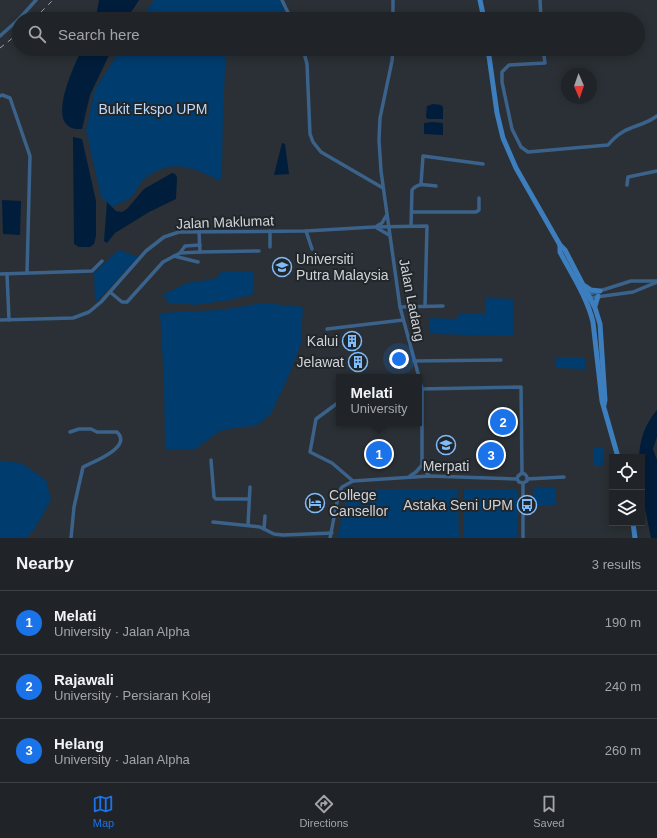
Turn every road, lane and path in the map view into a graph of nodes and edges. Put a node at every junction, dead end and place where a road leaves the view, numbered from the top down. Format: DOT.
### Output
graph roads {
  1 [pos="36,0"];
  2 [pos="282,0"];
  3 [pos="393,0"];
  4 [pos="480,0"];
  5 [pos="540,0"];
  6 [pos="25,12"];
  7 [pos="288,12"];
  8 [pos="393,12"];
  9 [pos="483,12"];
  10 [pos="541,12"];
  11 [pos="12,25"];
  12 [pos="0,36"];
  13 [pos="305,56"];
  14 [pos="392,56"];
  15 [pos="489,56"];
  16 [pos="544,56"];
  17 [pos="0,96"];
  18 [pos="657,116"];
  19 [pos="483,164"];
  20 [pos="657,171"];
  21 [pos="421,184"];
  22 [pos="627,185"];
  23 [pos="436,186"];
  24 [pos="383,188"];
  25 [pos="479,198"];
  26 [pos="412,212"];
  27 [pos="387,216"];
  28 [pos="411,226"];
  29 [pos="374,227"];
  30 [pos="388,227"];
  31 [pos="270,231"];
  32 [pos="306,231"];
  33 [pos="199,232"];
  34 [pos="389,235"];
  35 [pos="200,245"];
  36 [pos="560,245"];
  37 [pos="270,247"];
  38 [pos="312,249"];
  39 [pos="259,251"];
  40 [pos="200,252"];
  41 [pos="180,253"];
  42 [pos="174,256"];
  43 [pos="102,261"];
  44 [pos="198,262"];
  45 [pos="27,273"];
  46 [pos="0,274"];
  47 [pos="7,274"];
  48 [pos="638,281"];
  49 [pos="657,282"];
  50 [pos="584,286"];
  51 [pos="640,290"];
  52 [pos="110,292"];
  53 [pos="599,294"];
  54 [pos="587,297"];
  55 [pos="425,306"];
  56 [pos="443,306"];
  57 [pos="400,307"];
  58 [pos="595,308"];
  59 [pos="0,320"];
  60 [pos="9,320"];
  61 [pos="403,320"];
  62 [pos="327,329"];
  63 [pos="501,360"];
  64 [pos="414,361"];
  65 [pos="418,374"];
  66 [pos="422,389"];
  67 [pos="336,404"];
  68 [pos="604,405"];
  69 [pos="421,426"];
  70 [pos="70,432"];
  71 [pos="617,454"];
  72 [pos="211,460"];
  73 [pos="422,465"];
  74 [pos="522,473"];
  75 [pos="409,476"];
  76 [pos="429,476"];
  77 [pos="564,478"];
  78 [pos="517,479"];
  79 [pos="527,479"];
  80 [pos="353,481"];
  81 [pos="523,483"];
  82 [pos="250,487"];
  83 [pos="249,499"];
  84 [pos="265,516"];
  85 [pos="213,522"];
  86 [pos="248,525"];
  87 [pos="633,526"];
  88 [pos="264,529"];
  89 [pos="332,533"];
  90 [pos="71,538"];
  91 [pos="330,538"];
  92 [pos="524,538"];
  93 [pos="635,538"];
  1 -- 6 [label="street"];
  2 -- 7 [label="street"];
  3 -- 8 [label="street"];
  4 -- 9 [label="street"];
  5 -- 10 [label="street"];
  11 -- 12 [label="street"];
  13 -- 24 [label="street"];
  14 -- 24 [label="street, Jalan Ladang"];
  15 -- 36 [label="street"];
  16 -- 18 [label="street"];
  17 -- 45 [label="street"];
  19 -- 21 [label="street"];
  20 -- 22 [label="street"];
  21 -- 23 [label="street"];
  21 -- 26 [label="street"];
  24 -- 27 [label="street, Jalan Ladang"];
  25 -- 26 [label="street"];
  26 -- 28 [label="street"];
  27 -- 29 [label="street"];
  27 -- 30 [label="street, Jalan Ladang"];
  28 -- 30 [label="street, Jalan Maklumat"];
  28 -- 55 [label="street, Jalan Maklumat"];
  29 -- 30 [label="street, Jalan Maklumat"];
  29 -- 32 [label="street, Jalan Maklumat"];
  29 -- 34 [label="street"];
  30 -- 34 [label="street, Jalan Ladang"];
  31 -- 32 [label="street, Jalan Maklumat"];
  31 -- 33 [label="street, Jalan Maklumat"];
  31 -- 37 [label="street"];
  32 -- 38 [label="street"];
  33 -- 35 [label="street"];
  33 -- 52 [label="street, Jalan Maklumat"];
  34 -- 57 [label="street, Jalan Ladang"];
  35 -- 40 [label="street"];
  35 -- 41 [label="street"];
  36 -- 50 [label="street"];
  36 -- 54 [label="street"];
  39 -- 40 [label="street"];
  40 -- 41 [label="street"];
  41 -- 42 [label="street"];
  42 -- 44 [label="street"];
  42 -- 52 [label="street"];
  43 -- 45 [label="street"];
  45 -- 47 [label="street"];
  46 -- 47 [label="street"];
  47 -- 60 [label="street"];
  48 -- 49 [label="street"];
  48 -- 51 [label="street"];
  48 -- 53 [label="street"];
  49 -- 51 [label="street"];
  50 -- 53 [label="street"];
  50 -- 54 [label="street"];
  51 -- 53 [label="street"];
  52 -- 60 [label="street, Jalan Maklumat"];
  53 -- 54 [label="street"];
  53 -- 58 [label="street"];
  54 -- 58 [label="street"];
  54 -- 68 [label="street"];
  55 -- 56 [label="street"];
  55 -- 57 [label="street"];
  57 -- 61 [label="street, Jalan Ladang"];
  58 -- 68 [label="street"];
  59 -- 60 [label="street, Jalan Maklumat"];
  61 -- 62 [label="street"];
  61 -- 64 [label="street, Jalan Ladang"];
  63 -- 64 [label="street"];
  64 -- 65 [label="street, Jalan Ladang"];
  66 -- 74 [label="street"];
  67 -- 80 [label="street"];
  68 -- 71 [label="street"];
  69 -- 73 [label="street, Jalan Ladang"];
  70 -- 90 [label="street"];
  72 -- 83 [label="street"];
  73 -- 75 [label="street"];
  73 -- 76 [label="street"];
  74 -- 78 [label="street"];
  74 -- 79 [label="street"];
  75 -- 76 [label="street"];
  75 -- 80 [label="street"];
  76 -- 78 [label="street"];
  77 -- 79 [label="street"];
  78 -- 81 [label="street"];
  79 -- 81 [label="street"];
  80 -- 89 [label="street"];
  81 -- 92 [label="street"];
  82 -- 83 [label="street"];
  83 -- 86 [label="street"];
  84 -- 88 [label="street"];
  85 -- 86 [label="street"];
  86 -- 88 [label="street"];
  87 -- 93 [label="street"];
  88 -- 89 [label="street"];
  89 -- 91 [label="street"];
}
